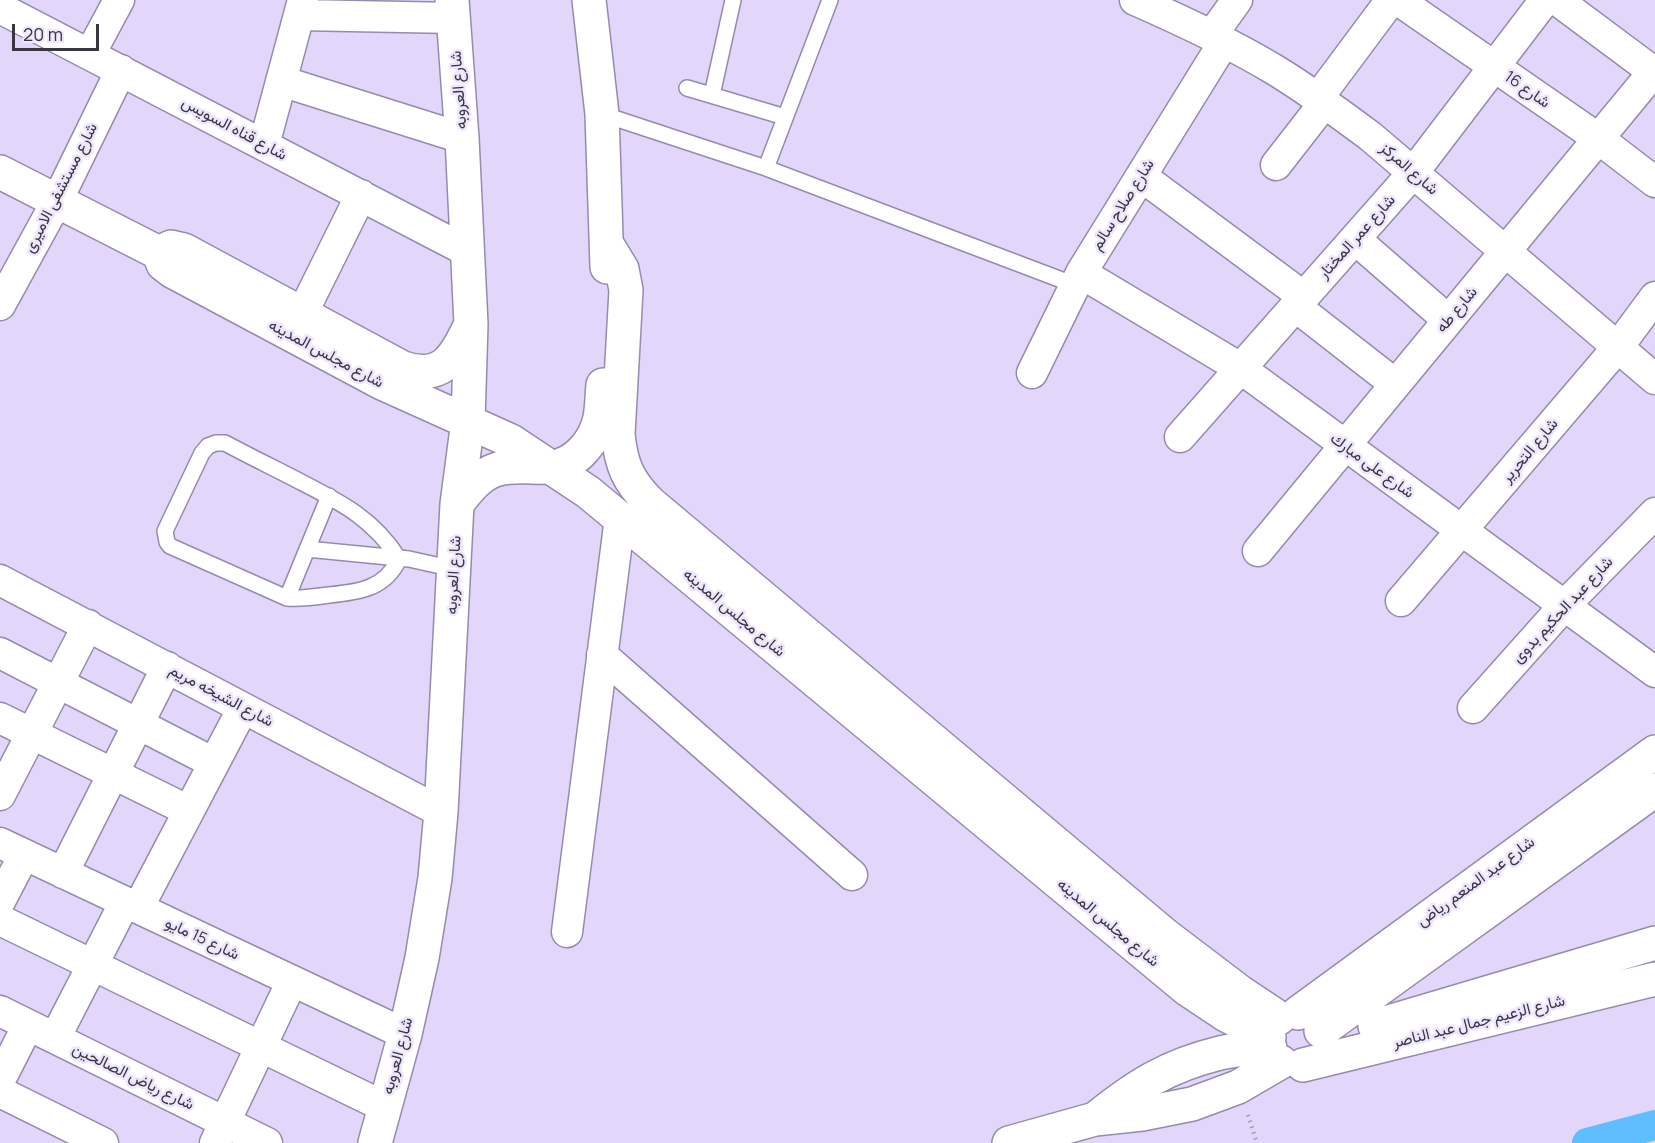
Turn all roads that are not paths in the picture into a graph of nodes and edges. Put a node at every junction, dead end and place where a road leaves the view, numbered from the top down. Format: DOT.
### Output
graph roads {
  1 [pos="119,0"];
  2 [pos="589,0"];
  3 [pos="733,0"];
  4 [pos="830,0"];
  5 [pos="1135,0"];
  6 [pos="1237,0"];
  7 [pos="1391,0"];
  8 [pos="1398,0"];
  9 [pos="1545,0"];
  10 [pos="1557,0"];
  11 [pos="0,8"];
  12 [pos="301,8"];
  13 [pos="453,9"];
  14 [pos="1218,38"];
  15 [pos="90,54"];
  16 [pos="1494,67"];
  17 [pos="121,70"];
  18 [pos="1654,72"];
  19 [pos="281,81"];
  20 [pos="687,88"];
  21 [pos="712,95"];
  22 [pos="1322,100"];
  23 [pos="602,114"];
  24 [pos="786,117"];
  25 [pos="462,138"];
  26 [pos="1599,139"];
  27 [pos="264,145"];
  28 [pos="1276,165"];
  29 [pos="766,168"];
  30 [pos="0,172"];
  31 [pos="1413,173"];
  32 [pos="1141,176"];
  33 [pos="1655,183"];
  34 [pos="361,195"];
  35 [pos="57,201"];
  36 [pos="1355,239"];
  37 [pos="608,246"];
  38 [pos="467,250"];
  39 [pos="1505,252"];
  40 [pos="159,253"];
  41 [pos="1078,279"];
  42 [pos="1655,297"];
  43 [pos="1300,301"];
  44 [pos="0,305"];
  45 [pos="302,314"];
  46 [pos="1448,320"];
  47 [pos="471,324"];
  48 [pos="1618,347"];
  49 [pos="1240,368"];
  50 [pos="1032,373"];
  51 [pos="1655,379"];
  52 [pos="1395,384"];
  53 [pos="468,421"];
  54 [pos="1180,437"];
  55 [pos="1344,446"];
  56 [pos="550,467"];
  57 [pos="329,496"];
  58 [pos="457,504"];
  59 [pos="1655,513"];
  60 [pos="620,518"];
  61 [pos="1461,531"];
  62 [pos="307,549"];
  63 [pos="1258,550"];
  64 [pos="399,559"];
  65 [pos="454,569"];
  66 [pos="0,580"];
  67 [pos="287,598"];
  68 [pos="1401,601"];
  69 [pos="1564,606"];
  70 [pos="88,626"];
  71 [pos="0,653"];
  72 [pos="602,655"];
  73 [pos="167,667"];
  74 [pos="1655,672"];
  75 [pos="58,683"];
  76 [pos="243,708"];
  77 [pos="1473,708"];
  78 [pos="0,718"];
  79 [pos="138,724"];
  80 [pos="32,734"];
  81 [pos="1655,752"];
  82 [pos="214,763"];
  83 [pos="113,774"];
  84 [pos="1655,790"];
  85 [pos="0,795"];
  86 [pos="189,811"];
  87 [pos="441,812"];
  88 [pos="12,849"];
  89 [pos="63,873"];
  90 [pos="852,875"];
  91 [pos="0,902"];
  92 [pos="132,905"];
  93 [pos="0,920"];
  94 [pos="567,932"];
  95 [pos="1655,943"];
  96 [pos="93,965"];
  97 [pos="1655,979"];
  98 [pos="292,981"];
  99 [pos="0,1011"];
  100 [pos="28,1025"];
  101 [pos="405,1034"];
  102 [pos="55,1038"];
  103 [pos="1293,1039"];
  104 [pos="261,1047"];
  105 [pos="0,1080"];
  106 [pos="0,1092"];
  107 [pos="385,1107"];
  108 [pos="220,1132"];
  109 [pos="104,1143"];
  110 [pos="267,1143"];
  111 [pos="375,1143"];
  112 [pos="1009,1143"];
  1 -- 15 [label="street"];
  2 -- 23 [label="street"];
  3 -- 21 [label="lane"];
  4 -- 24 [label="lane"];
  5 -- 14 [label="street, شارع المركز"];
  6 -- 14 [label="street, شارع صلاح سالم"];
  7 -- 22 [label="street"];
  8 -- 16 [label="street, شارع 16"];
  9 -- 16 [label="street, شارع عمر المختار"];
  10 -- 18 [label="street"];
  11 -- 15 [label="street, شارع قناه السويس"];
  12 -- 13 [label="street"];
  12 -- 19 [label="street"];
  13 -- 25 [label="street, شارع العروبه"];
  14 -- 22 [label="street, شارع المركز"];
  14 -- 32 [label="street, شارع صلاح سالم"];
  15 -- 17 [label="street, شارع قناه السويس"];
  16 -- 26 [label="street, شارع 16"];
  16 -- 31 [label="street, شارع عمر المختار"];
  17 -- 27 [label="street, شارع قناه السويس"];
  17 -- 35 [label="street, شارع مستشفى الاميرى"];
  18 -- 26 [label="street, شارع طه"];
  19 -- 25 [label="street"];
  19 -- 27 [label="street"];
  20 -- 21 [label="lane"];
  21 -- 24 [label="lane"];
  22 -- 28 [label="street"];
  22 -- 31 [label="street, شارع المركز"];
  23 -- 29 [label="lane"];
  23 -- 37 [label="street"];
  24 -- 29 [label="lane"];
  25 -- 38 [label="street, شارع العروبه"];
  26 -- 33 [label="street, شارع 16"];
  26 -- 39 [label="street, شارع طه"];
  27 -- 34 [label="street, شارع قناه السويس"];
  29 -- 41 [label="lane"];
  30 -- 35 [label="street, شارع مجلس المدينه"];
  31 -- 36 [label="street, شارع عمر المختار"];
  31 -- 39 [label="street, شارع المركز"];
  32 -- 41 [label="street, شارع صلاح سالم"];
  32 -- 43 [label="street"];
  34 -- 38 [label="street, شارع قناه السويس"];
  34 -- 45 [label="street"];
  35 -- 40 [label="street, شارع مجلس المدينه"];
  35 -- 44 [label="street, شارع مستشفى الاميرى"];
  36 -- 43 [label="street, شارع عمر المختار"];
  36 -- 46 [label="street"];
  37 -- 56 [label="street"];
  37 -- 103 [label="street, شارع مجلس المدينه"];
  38 -- 47 [label="street, شارع العروبه"];
  39 -- 46 [label="street, شارع طه"];
  39 -- 48 [label="street, شارع المركز"];
  40 -- 45 [label="street, شارع مجلس المدينه"];
  40 -- 53 [label="street, شارع مجلس المدينه"];
  41 -- 49 [label="street, شارع على مبارك"];
  41 -- 50 [label="street, شارع صلاح سالم"];
  42 -- 48 [label="street, شارع التحرير"];
  43 -- 49 [label="street, شارع عمر المختار"];
  43 -- 52 [label="street"];
  45 -- 47 [label="street, شارع مجلس المدينه"];
  46 -- 52 [label="street, شارع طه"];
  47 -- 53 [label="street, شارع العروبه"];
  48 -- 51 [label="street, شارع المركز"];
  48 -- 61 [label="street, شارع التحرير"];
  49 -- 54 [label="street, شارع عمر المختار"];
  49 -- 55 [label="street, شارع على مبارك"];
  52 -- 55 [label="street, شارع طه"];
  53 -- 56 [label="street, شارع مجلس المدينه"];
  53 -- 58 [label="street, شارع العروبه"];
  55 -- 61 [label="street, شارع على مبارك"];
  55 -- 63 [label="street, شارع طه"];
  56 -- 58 [label="street"];
  56 -- 60 [label="street, شارع مجلس المدينه"];
  57 -- 62 [label="lane"];
  57 -- 64 [label="lane"];
  57 -- 67 [label="lane"];
  58 -- 65 [label="street, شارع العروبه"];
  59 -- 69 [label="street, شارع عبد الحكيم بدوى"];
  60 -- 72 [label="street"];
  60 -- 103 [label="street, شارع مجلس المدينه"];
  61 -- 68 [label="street, شارع التحرير"];
  61 -- 69 [label="street, شارع على مبارك"];
  62 -- 64 [label="lane"];
  62 -- 67 [label="lane"];
  64 -- 65 [label="lane"];
  64 -- 67 [label="lane"];
  65 -- 87 [label="street, شارع العروبه"];
  66 -- 70 [label="street, شارع الشيخه مريم"];
  69 -- 74 [label="street, شارع على مبارك"];
  69 -- 77 [label="street, شارع عبد الحكيم بدوى"];
  70 -- 73 [label="street, شارع الشيخه مريم"];
  70 -- 75 [label="street"];
  71 -- 75 [label="street"];
  72 -- 90 [label="street"];
  72 -- 94 [label="street"];
  73 -- 76 [label="street, شارع الشيخه مريم"];
  73 -- 79 [label="street"];
  75 -- 79 [label="street"];
  75 -- 80 [label="street"];
  76 -- 82 [label="street"];
  76 -- 87 [label="street, شارع الشيخه مريم"];
  78 -- 80 [label="street"];
  79 -- 82 [label="street"];
  79 -- 83 [label="street"];
  80 -- 83 [label="street"];
  80 -- 85 [label="street"];
  81 -- 103 [label="street, شارع عبد المنعم رياض"];
  82 -- 86 [label="street"];
  83 -- 86 [label="street"];
  83 -- 89 [label="street"];
  84 -- 103 [label="street, شارع عبد المنعم رياض"];
  86 -- 92 [label="street"];
  87 -- 101 [label="street, شارع العروبه"];
  88 -- 89 [label="street, شارع 15 مايو"];
  88 -- 91 [label="street"];
  89 -- 92 [label="street, شارع 15 مايو"];
  92 -- 96 [label="street"];
  92 -- 98 [label="street, شارع 15 مايو"];
  93 -- 96 [label="street"];
  95 -- 103 [label="street, شارع الزعيم جمال عبد الناصر"];
  96 -- 102 [label="street"];
  96 -- 104 [label="street"];
  97 -- 103 [label="street, شارع الزعيم جمال عبد الناصر"];
  98 -- 101 [label="street, شارع 15 مايو"];
  98 -- 104 [label="street"];
  99 -- 100 [label="street, شارع رياض الصالحين"];
  100 -- 102 [label="street, شارع رياض الصالحين"];
  100 -- 105 [label="street"];
  101 -- 107 [label="street, شارع العروبه"];
  102 -- 108 [label="street, شارع رياض الصالحين"];
  103 -- 112 [label="street, شارع الزعيم جمال عبد الناصر"];
  104 -- 107 [label="street"];
  104 -- 108 [label="street"];
  106 -- 109 [label="street"];
  107 -- 111 [label="street, شارع العروبه"];
  108 -- 110 [label="street, شارع رياض الصالحين"];
}
